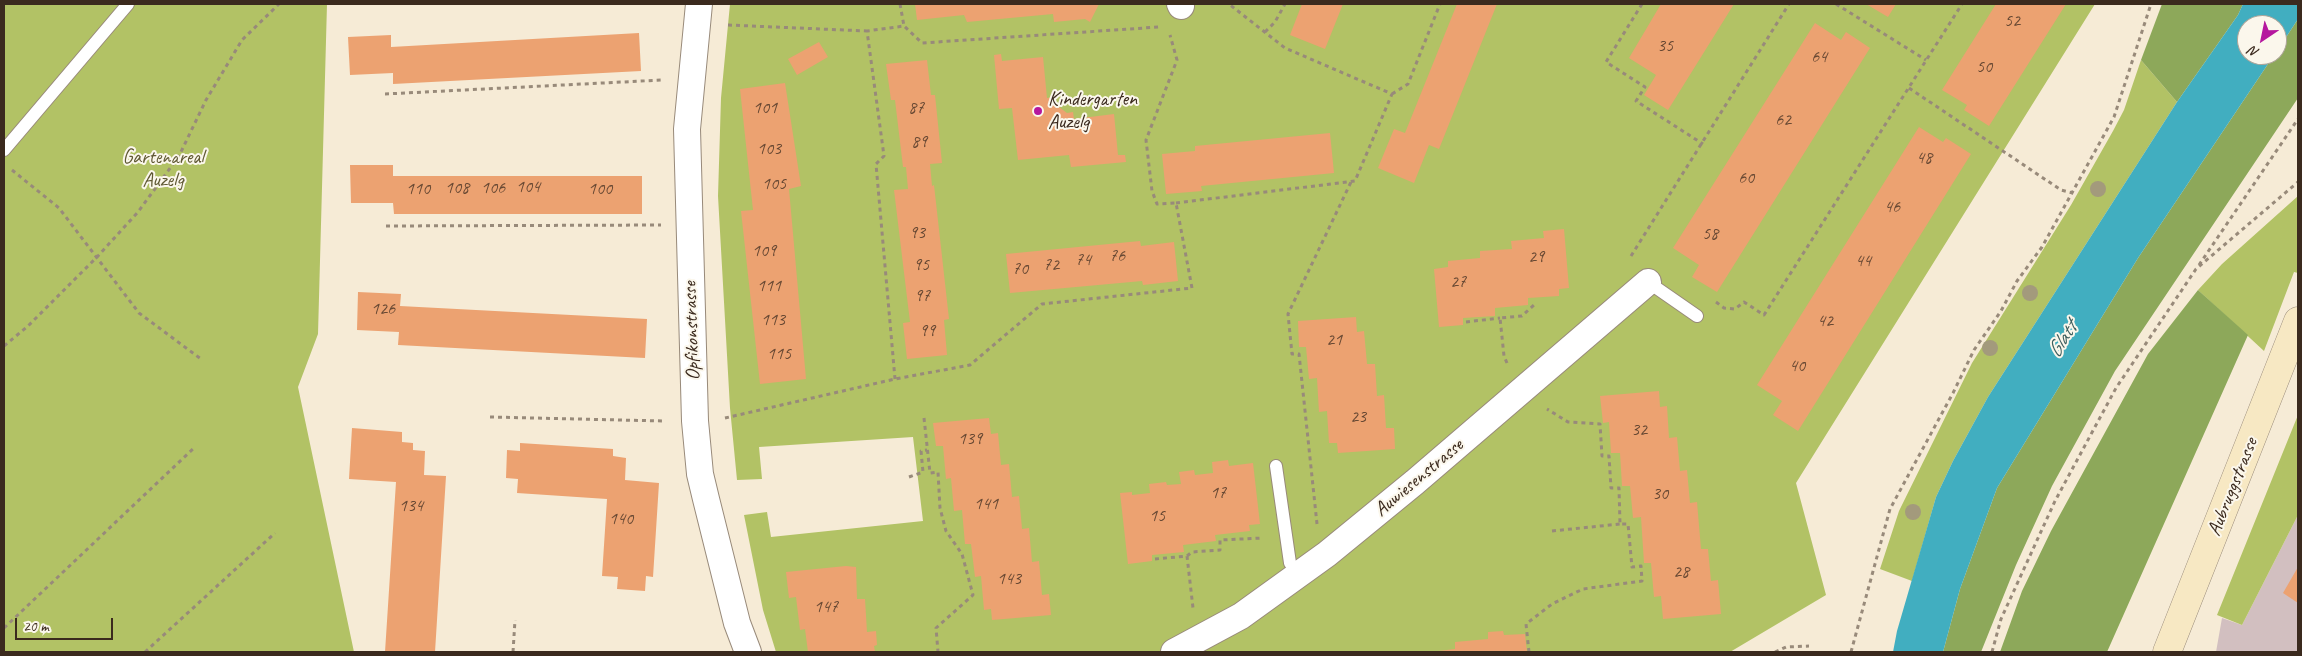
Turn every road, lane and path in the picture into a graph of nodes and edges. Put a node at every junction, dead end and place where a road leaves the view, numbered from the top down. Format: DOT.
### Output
graph roads {
  1 [pos="128,4"];
  2 [pos="279,4"];
  3 [pos="699,4"];
  4 [pos="900,4"];
  5 [pos="1229,4"];
  6 [pos="1285,4"];
  7 [pos="1440,4"];
  8 [pos="1642,4"];
  9 [pos="1788,4"];
  10 [pos="1836,4"];
  11 [pos="1962,4"];
  12 [pos="2151,4"];
  13 [pos="726,25"];
  14 [pos="904,26"];
  15 [pos="867,31"];
  16 [pos="1265,32"];
  17 [pos="1926,60"];
  18 [pos="665,80"];
  19 [pos="1909,88"];
  20 [pos="385,94"];
  21 [pos="1392,94"];
  22 [pos="2298,119"];
  23 [pos="1703,144"];
  24 [pos="4,150"];
  25 [pos="11,169"];
  26 [pos="1351,182"];
  27 [pos="2298,182"];
  28 [pos="2073,193"];
  29 [pos="1176,203"];
  30 [pos="664,225"];
  31 [pos="386,226"];
  32 [pos="97,257"];
  33 [pos="1626,264"];
  34 [pos="2196,269"];
  35 [pos="1648,282"];
  36 [pos="1710,298"];
  37 [pos="1536,303"];
  38 [pos="1697,316"];
  39 [pos="1500,318"];
  40 [pos="2298,321"];
  41 [pos="1466,322"];
  42 [pos="4,346"];
  43 [pos="201,360"];
  44 [pos="1509,371"];
  45 [pos="895,379"];
  46 [pos="1542,403"];
  47 [pos="490,417"];
  48 [pos="724,418"];
  49 [pos="924,418"];
  50 [pos="670,422"];
  51 [pos="194,448"];
  52 [pos="927,450"];
  53 [pos="1276,466"];
  54 [pos="909,477"];
  55 [pos="1620,524"];
  56 [pos="1552,531"];
  57 [pos="275,532"];
  58 [pos="1318,532"];
  59 [pos="1272,538"];
  60 [pos="1188,556"];
  61 [pos="1156,559"];
  62 [pos="1299,574"];
  63 [pos="1192,606"];
  64 [pos="515,620"];
  65 [pos="4,628"];
  66 [pos="1809,646"];
  67 [pos="145,652"];
  68 [pos="513,652"];
  69 [pos="748,652"];
  70 [pos="938,652"];
  71 [pos="1174,652"];
  72 [pos="1529,652"];
  73 [pos="1775,652"];
  74 [pos="1851,652"];
  75 [pos="1992,652"];
  76 [pos="2167,652"];
  1 -- 24 [label="lane"];
  2 -- 32 [label="path"];
  3 -- 69 [label="street, Opfikonstrasse"];
  4 -- 14 [label="path"];
  5 -- 16 [label="path"];
  6 -- 16 [label="path"];
  7 -- 21 [label="path"];
  8 -- 23 [label="path"];
  9 -- 23 [label="path"];
  10 -- 17 [label="path"];
  11 -- 17 [label="path"];
  12 -- 28 [label="path"];
  13 -- 15 [label="path"];
  14 -- 15 [label="path"];
  14 -- 29 [label="path"];
  15 -- 45 [label="path"];
  16 -- 21 [label="path"];
  17 -- 19 [label="path"];
  18 -- 20 [label="path"];
  19 -- 28 [label="path"];
  19 -- 36 [label="path"];
  21 -- 26 [label="path"];
  22 -- 34 [label="path"];
  23 -- 33 [label="path"];
  25 -- 32 [label="path"];
  26 -- 29 [label="path"];
  26 -- 58 [label="path"];
  27 -- 34 [label="path"];
  28 -- 74 [label="path"];
  29 -- 45 [label="path"];
  30 -- 31 [label="path"];
  32 -- 42 [label="path"];
  32 -- 43 [label="path"];
  34 -- 75 [label="path"];
  35 -- 38 [label="lane"];
  35 -- 62 [label="street, Auwiesenstrasse"];
  37 -- 39 [label="path"];
  39 -- 41 [label="path"];
  39 -- 44 [label="path"];
  40 -- 76 [label="street, Aubruggstrasse"];
  45 -- 48 [label="path"];
  46 -- 55 [label="path"];
  47 -- 50 [label="path"];
  49 -- 52 [label="path"];
  51 -- 65 [label="path"];
  52 -- 54 [label="path"];
  52 -- 70 [label="path"];
  53 -- 62 [label="lane"];
  55 -- 56 [label="path"];
  55 -- 72 [label="path"];
  57 -- 67 [label="path"];
  59 -- 60 [label="path"];
  60 -- 61 [label="path"];
  60 -- 63 [label="path"];
  62 -- 71 [label="street, Auwiesenstrasse"];
  64 -- 68 [label="path"];
  66 -- 73 [label="path"];
}
